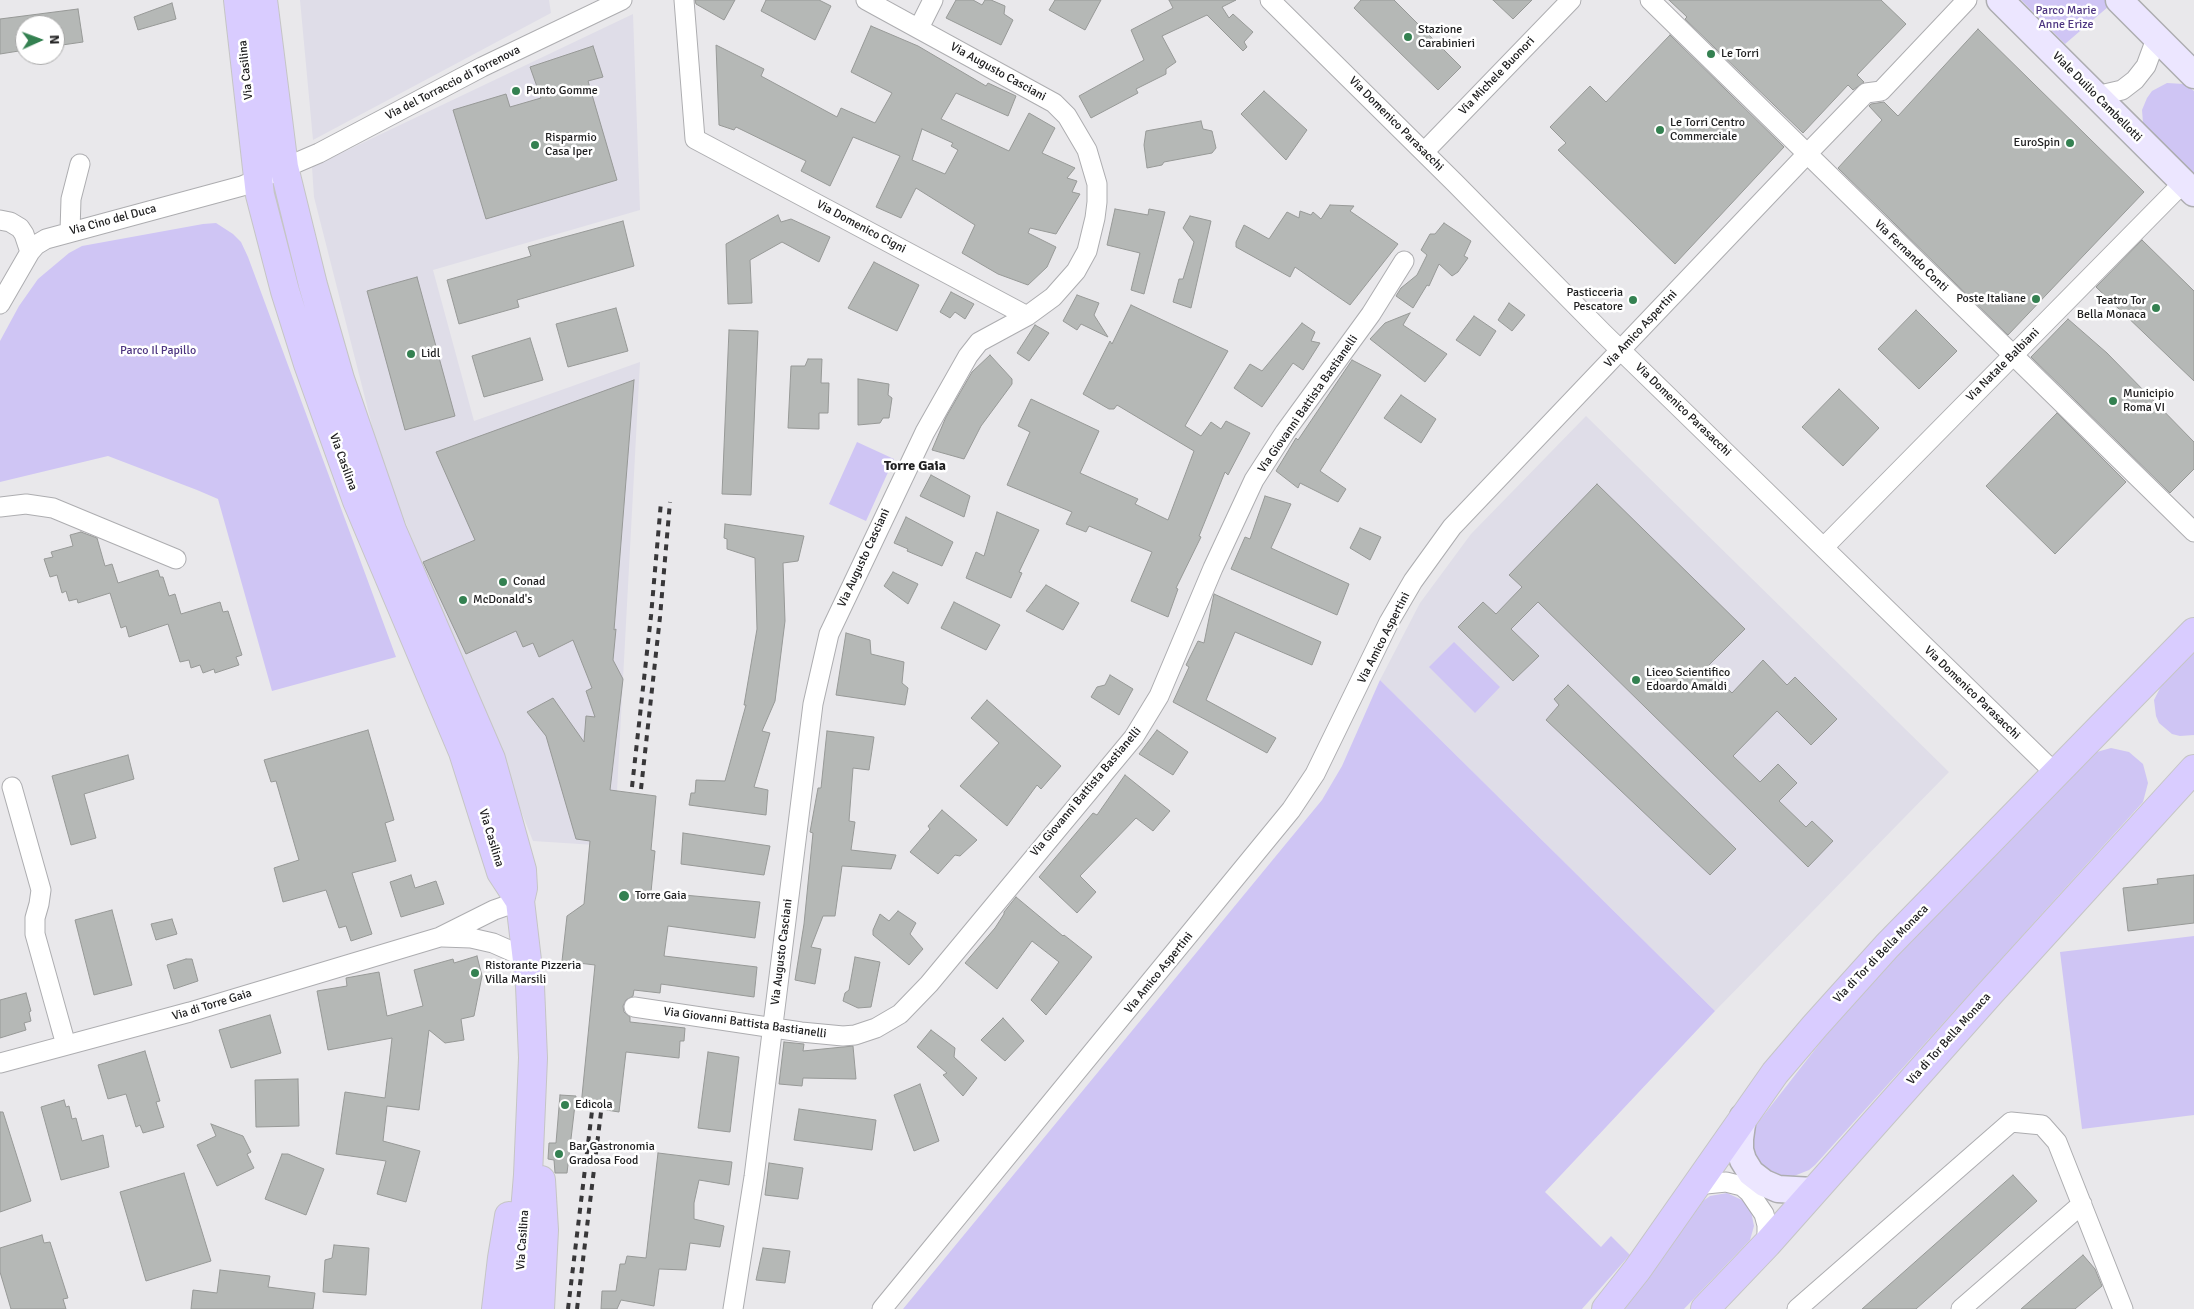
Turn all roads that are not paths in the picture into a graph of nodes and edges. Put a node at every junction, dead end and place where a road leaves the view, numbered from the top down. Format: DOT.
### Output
graph roads {
  1 [pos="238,0"];
  2 [pos="263,0"];
  3 [pos="622,0"];
  4 [pos="684,0"];
  5 [pos="866,0"];
  6 [pos="933,0"];
  7 [pos="1270,0"];
  8 [pos="1571,0"];
  9 [pos="1650,0"];
  10 [pos="1967,0"];
  11 [pos="2000,0"];
  12 [pos="2119,0"];
  13 [pos="919,28"];
  14 [pos="2156,38"];
  15 [pos="2194,75"];
  16 [pos="2096,96"];
  17 [pos="1424,152"];
  18 [pos="1806,154"];
  19 [pos="80,164"];
  20 [pos="284,167"];
  21 [pos="258,179"];
  22 [pos="2189,188"];
  23 [pos="0,220"];
  24 [pos="70,231"];
  25 [pos="30,252"];
  26 [pos="1404,261"];
  27 [pos="0,304"];
  28 [pos="1027,316"];
  29 [pos="1621,351"];
  30 [pos="2012,355"];
  31 [pos="0,507"];
  32 [pos="2194,532"];
  33 [pos="1824,547"];
  34 [pos="176,559"];
  35 [pos="2194,632"];
  36 [pos="2194,769"];
  37 [pos="2056,774"];
  38 [pos="12,787"];
  39 [pos="520,901"];
  40 [pos="440,936"];
  41 [pos="527,958"];
  42 [pos="634,1007"];
  43 [pos="772,1028"];
  44 [pos="66,1045"];
  45 [pos="0,1063"];
  46 [pos="532,1106"];
  47 [pos="1743,1117"];
  48 [pos="1696,1185"];
  49 [pos="1813,1191"];
  50 [pos="2082,1204"];
  51 [pos="1767,1244"];
  52 [pos="2119,1307"];
  53 [pos="496,1309"];
  54 [pos="517,1309"];
  55 [pos="540,1309"];
  56 [pos="733,1309"];
  57 [pos="882,1309"];
  58 [pos="1606,1309"];
  59 [pos="1705,1309"];
  60 [pos="1797,1309"];
  61 [pos="1961,1309"];
  1 -- 21 [label="main road, Via Casilina"];
  2 -- 20 [label="main road, Via Casilina"];
  3 -- 20 [label="street, Via del Torraccio di Torrenova"];
  4 -- 28 [label="street, Via Domenico Cigni"];
  5 -- 13 [label="street, Via Augusto Casciani"];
  6 -- 13 [label="street"];
  7 -- 17 [label="street, Via Domenico Parasacchi"];
  8 -- 17 [label="street, Via Michele Buonori"];
  9 -- 18 [label="street, Via Fernando Conti"];
  10 -- 18 [label="street, Via Amico Aspertini"];
  11 -- 16 [label="main road, Viale Duilio Cambellotti"];
  12 -- 14 [label="main road"];
  13 -- 28 [label="street, Via Augusto Casciani"];
  14 -- 15 [label="main road"];
  14 -- 16 [label="street"];
  16 -- 22 [label="main road, Viale Duilio Cambellotti"];
  17 -- 29 [label="street, Via Domenico Parasacchi"];
  18 -- 29 [label="street, Via Amico Aspertini"];
  18 -- 30 [label="street, Via Fernando Conti"];
  19 -- 24 [label="street"];
  20 -- 21 [label="street, Via del Torraccio di Torrenova"];
  20 -- 39 [label="main road, Via Casilina"];
  21 -- 24 [label="street, Via Cino del Duca"];
  21 -- 39 [label="main road, Via Casilina"];
  22 -- 30 [label="street, Via Natale Balbiani"];
  23 -- 25 [label="street"];
  24 -- 25 [label="street, Via Cino del Duca"];
  25 -- 27 [label="street, Via Cino del Duca"];
  26 -- 43 [label="street, Via Giovanni Battista Bastianelli"];
  28 -- 43 [label="street, Via Augusto Casciani"];
  29 -- 33 [label="street, Via Domenico Parasacchi"];
  29 -- 57 [label="street, Via Amico Aspertini"];
  30 -- 32 [label="street, Via Fernando Conti"];
  30 -- 33 [label="street, Via Natale Balbiani"];
  31 -- 34 [label="street"];
  33 -- 37 [label="street, Via Domenico Parasacchi"];
  35 -- 37 [label="main road, Via di Tor di Bella Monaca"];
  36 -- 49 [label="main road, Via di Tor Bella Monaca"];
  37 -- 47 [label="main road, Via di Tor di Bella Monaca"];
  38 -- 44 [label="street"];
  39 -- 40 [label="street"];
  39 -- 41 [label="main road, Via Casilina"];
  40 -- 41 [label="street"];
  40 -- 44 [label="street, Via di Torre Gaia"];
  41 -- 46 [label="main road, Via Casilina"];
  42 -- 43 [label="street, Via Giovanni Battista Bastianelli"];
  43 -- 56 [label="street, Via Augusto Casciani"];
  44 -- 45 [label="street, Via di Torre Gaia"];
  46 -- 53 [label="main road"];
  46 -- 54 [label="main road, Via Casilina"];
  46 -- 55 [label="main road"];
  47 -- 48 [label="main road, Via di Tor di Bella Monaca"];
  47 -- 49 [label="main road"];
  48 -- 51 [label="street"];
  48 -- 58 [label="main road, Via di Tor di Bella Monaca"];
  49 -- 51 [label="main road, Via di Tor Bella Monaca"];
  50 -- 52 [label="street"];
  50 -- 60 [label="street"];
  50 -- 61 [label="street"];
  51 -- 59 [label="main road, Via di Tor Bella Monaca"];
}
